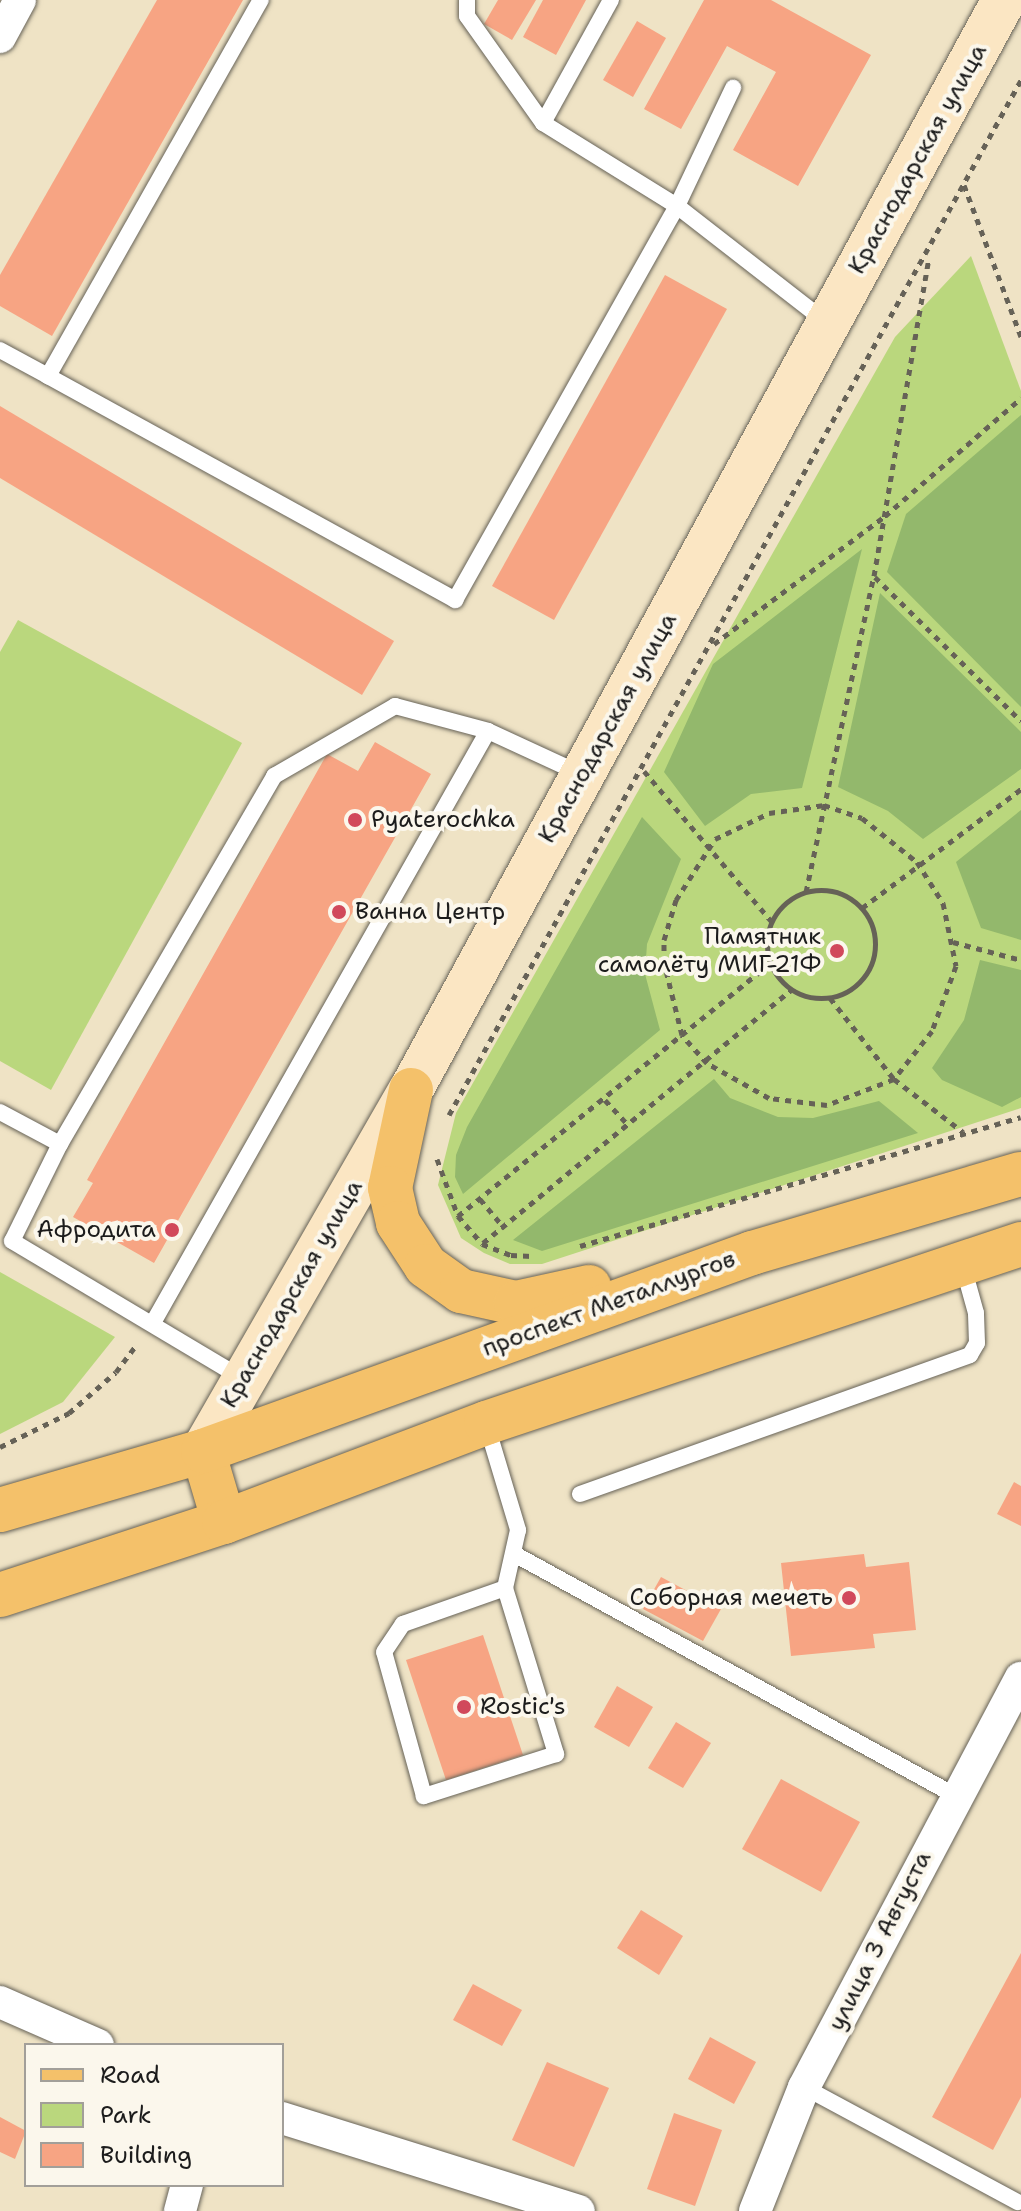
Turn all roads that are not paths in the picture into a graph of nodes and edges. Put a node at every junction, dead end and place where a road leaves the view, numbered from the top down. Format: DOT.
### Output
graph roads {
  1 [pos="20,0"];
  2 [pos="261,0"];
  3 [pos="467,0"];
  4 [pos="611,0"];
  5 [pos="1004,0"];
  6 [pos="0,37"];
  7 [pos="733,88"];
  8 [pos="543,123"];
  9 [pos="677,206"];
  10 [pos="828,323"];
  11 [pos="0,350"];
  12 [pos="48,376"];
  13 [pos="488,731"];
  14 [pos="583,775"];
  15 [pos="411,1090"];
  16 [pos="0,1112"];
  17 [pos="60,1144"];
  18 [pos="1021,1174"];
  19 [pos="1021,1244"];
  20 [pos="752,1253"];
  21 [pos="963,1263"];
  22 [pos="154,1321"];
  23 [pos="242,1378"];
  24 [pos="486,1423"];
  25 [pos="203,1451"];
  26 [pos="580,1494"];
  27 [pos="0,1510"];
  28 [pos="224,1522"];
  29 [pos="516,1555"];
  30 [pos="505,1588"];
  31 [pos="0,1595"];
  32 [pos="1021,1678"];
  33 [pos="956,1796"];
  34 [pos="0,2002"];
  35 [pos="93,2043"];
  36 [pos="804,2087"];
  37 [pos="284,2119"];
  38 [pos="186,2187"];
  39 [pos="1018,2203"];
  40 [pos="180,2211"];
  41 [pos="579,2211"];
  42 [pos="755,2211"];
  1 -- 6 [label="street"];
  2 -- 12 [label="lane"];
  3 -- 8 [label="lane"];
  4 -- 8 [label="lane"];
  5 -- 10 [label="main road, Краснодарская улица"];
  7 -- 9 [label="lane"];
  8 -- 9 [label="lane"];
  9 -- 10 [label="lane"];
  9 -- 12 [label="lane"];
  10 -- 14 [label="main road, Краснодарская улица"];
  11 -- 12 [label="lane"];
  13 -- 14 [label="lane"];
  13 -- 17 [label="lane"];
  13 -- 22 [label="lane"];
  14 -- 15 [label="main road, Краснодарская улица"];
  15 -- 20 [label="main road"];
  15 -- 23 [label="main road, Краснодарская улица"];
  16 -- 17 [label="lane"];
  17 -- 22 [label="lane"];
  18 -- 20 [label="main road, проспект Металлургов"];
  19 -- 21 [label="main road"];
  20 -- 25 [label="main road, проспект Металлургов"];
  21 -- 24 [label="main road"];
  21 -- 26 [label="lane"];
  22 -- 23 [label="lane"];
  23 -- 25 [label="main road, Краснодарская улица"];
  24 -- 28 [label="main road"];
  24 -- 29 [label="lane"];
  25 -- 27 [label="main road, проспект Металлургов"];
  25 -- 28 [label="main road"];
  28 -- 31 [label="main road"];
  29 -- 30 [label="lane"];
  29 -- 33 [label="lane"];
  30 -- 30 [label="lane"];
  32 -- 33 [label="street, улица 3 Августа"];
  33 -- 36 [label="street, улица 3 Августа"];
  34 -- 35 [label="street"];
  36 -- 39 [label="lane"];
  36 -- 42 [label="street, улица 3 Августа"];
  37 -- 41 [label="street"];
  38 -- 40 [label="street"];
}
